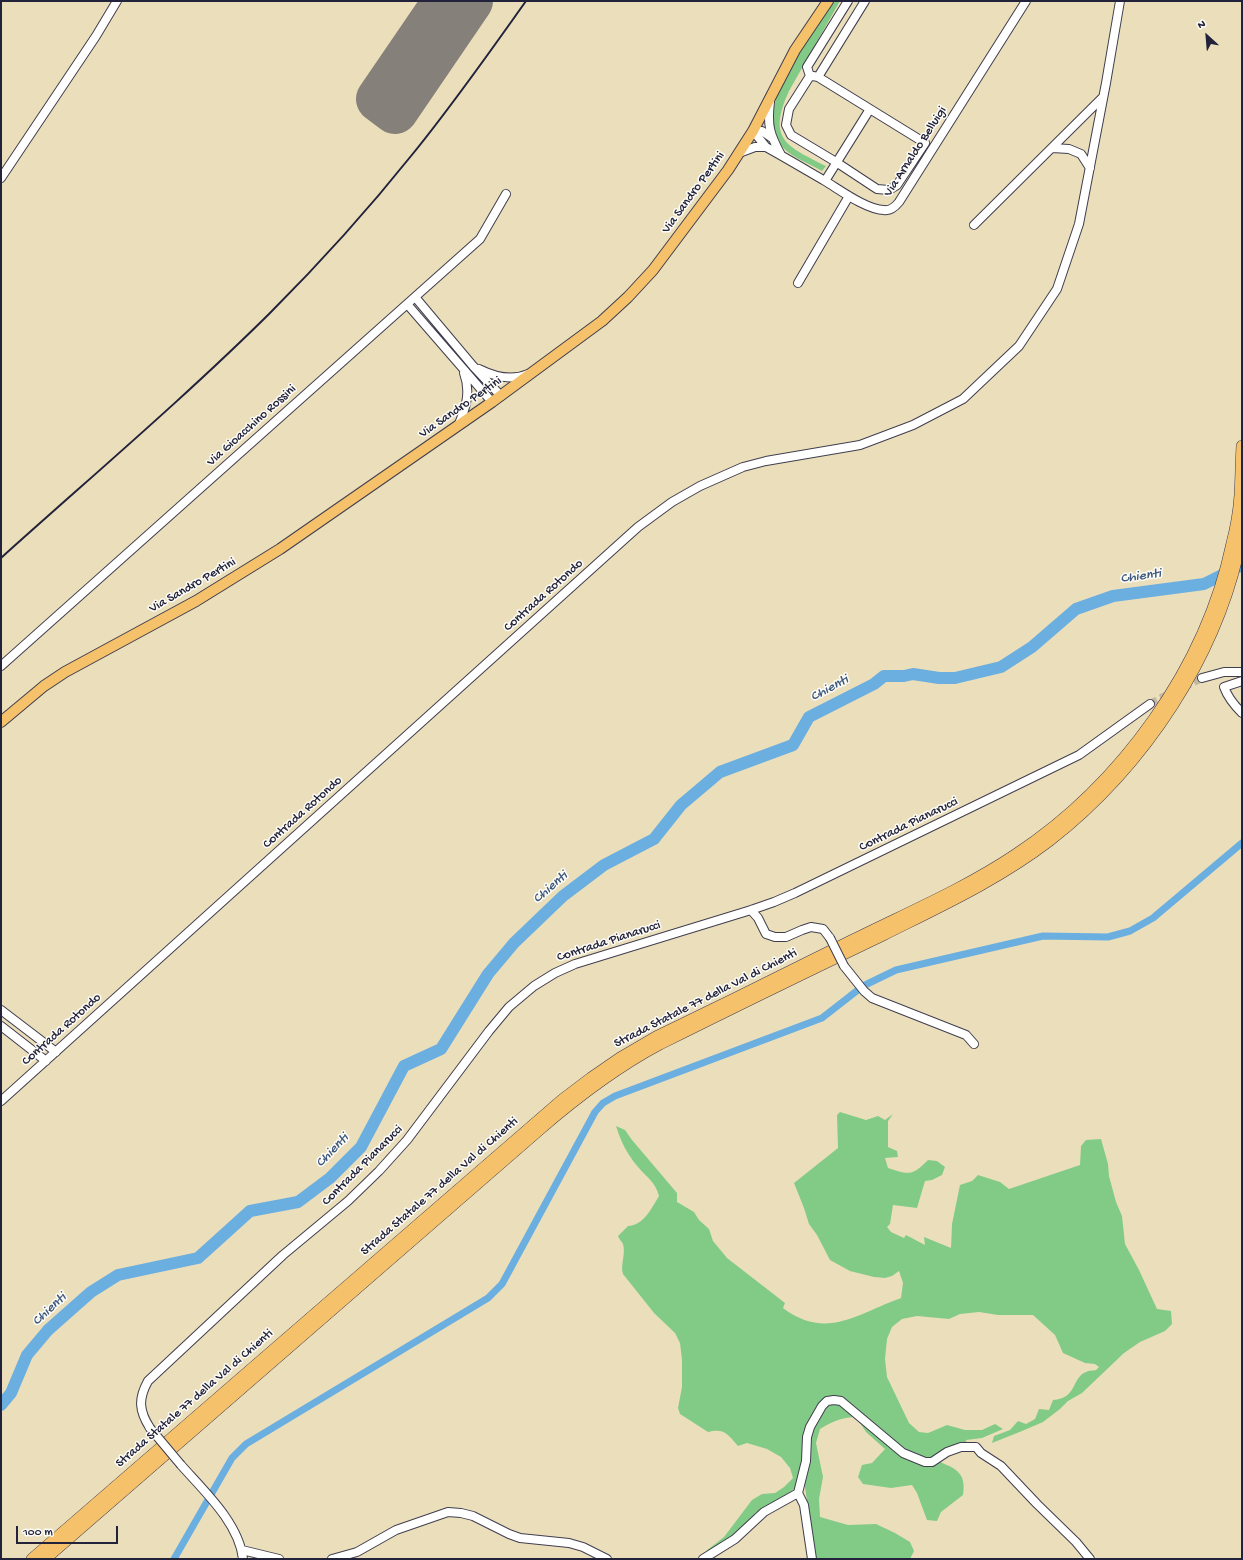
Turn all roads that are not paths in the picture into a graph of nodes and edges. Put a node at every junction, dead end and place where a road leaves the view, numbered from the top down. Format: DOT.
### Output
graph roads {
  1 [pos="117,1"];
  2 [pos="828,1"];
  3 [pos="848,1"];
  4 [pos="865,1"];
  5 [pos="1026,1"];
  6 [pos="1120,1"];
  7 [pos="814,77"];
  8 [pos="770,97"];
  9 [pos="1103,97"];
  10 [pos="870,109"];
  11 [pos="753,131"];
  12 [pos="772,138"];
  13 [pos="766,147"];
  14 [pos="1052,148"];
  15 [pos="739,153"];
  16 [pos="782,156"];
  17 [pos="836,162"];
  18 [pos="1090,168"];
  19 [pos="1,178"];
  20 [pos="824,181"];
  21 [pos="506,194"];
  22 [pos="850,196"];
  23 [pos="974,225"];
  24 [pos="798,283"];
  25 [pos="415,297"];
  26 [pos="407,304"];
  27 [pos="447,336"];
  28 [pos="439,343"];
  29 [pos="473,366"];
  30 [pos="463,371"];
  31 [pos="536,371"];
  32 [pos="501,396"];
  33 [pos="492,402"];
  34 [pos="458,426"];
  35 [pos="1242,446"];
  36 [pos="1242,534"];
  37 [pos="1226,580"];
  38 [pos="1,666"];
  39 [pos="1242,672"];
  40 [pos="1202,678"];
  41 [pos="1242,681"];
  42 [pos="1150,704"];
  43 [pos="1242,713"];
  44 [pos="1,722"];
  45 [pos="751,910"];
  46 [pos="1,1010"];
  47 [pos="1,1026"];
  48 [pos="974,1044"];
  49 [pos="56,1052"];
  50 [pos="46,1061"];
  51 [pos="1,1102"];
  52 [pos="798,1493"];
  53 [pos="242,1555"];
  54 [pos="32,1559"];
  55 [pos="44,1559"];
  56 [pos="279,1559"];
  57 [pos="332,1559"];
  58 [pos="607,1559"];
  59 [pos="703,1559"];
  60 [pos="812,1559"];
  61 [pos="1090,1559"];
  1 -- 19 [label="street"];
  2 -- 8 [label="main road, Via Sandro Pertini"];
  3 -- 7 [label="street"];
  4 -- 7 [label="street"];
  5 -- 22 [label="street, Via Arnaldo Belluigi"];
  6 -- 9 [label="street, Contrada Rotondo"];
  7 -- 10 [label="street"];
  7 -- 17 [label="street"];
  8 -- 11 [label="main road, Via Sandro Pertini"];
  8 -- 12 [label="street"];
  9 -- 14 [label="street"];
  9 -- 18 [label="street, Contrada Rotondo"];
  10 -- 17 [label="street"];
  10 -- 17 [label="street"];
  11 -- 12 [label="street"];
  11 -- 13 [label="street, Via Arnaldo Belluigi"];
  11 -- 15 [label="main road, Via Sandro Pertini"];
  12 -- 16 [label="street"];
  13 -- 15 [label="street"];
  13 -- 16 [label="street, Via Arnaldo Belluigi"];
  14 -- 18 [label="street"];
  14 -- 23 [label="street"];
  15 -- 31 [label="main road, Via Sandro Pertini"];
  16 -- 20 [label="street, Via Arnaldo Belluigi"];
  17 -- 20 [label="street"];
  18 -- 49 [label="street, Contrada Rotondo"];
  20 -- 22 [label="street, Via Arnaldo Belluigi"];
  21 -- 25 [label="street, Via Gioacchino Rossini"];
  22 -- 24 [label="street"];
  25 -- 26 [label="street, Via Gioacchino Rossini"];
  25 -- 27 [label="street"];
  26 -- 28 [label="street"];
  26 -- 38 [label="street, Via Gioacchino Rossini"];
  27 -- 28 [label="street"];
  27 -- 29 [label="street"];
  28 -- 30 [label="street"];
  29 -- 31 [label="street"];
  29 -- 32 [label="street"];
  30 -- 33 [label="street"];
  30 -- 34 [label="street"];
  31 -- 32 [label="main road, Via Sandro Pertini"];
  32 -- 33 [label="main road, Via Sandro Pertini"];
  33 -- 34 [label="main road, Via Sandro Pertini"];
  34 -- 44 [label="main road, Via Sandro Pertini"];
  35 -- 37 [label="highway, Strada Statale 77 della Val di Chienti"];
  36 -- 37 [label="highway, Strada Statale 77 della Val di Chienti"];
  37 -- 54 [label="highway, Strada Statale 77 della Val di Chienti"];
  37 -- 55 [label="highway, Strada Statale 77 della Val di Chienti"];
  39 -- 40 [label="street"];
  41 -- 43 [label="street"];
  42 -- 45 [label="street, Contrada Pianarucci"];
  45 -- 48 [label="street, bridge"];
  45 -- 53 [label="street, Contrada Pianarucci, bridge"];
  46 -- 49 [label="street"];
  47 -- 50 [label="street"];
  49 -- 50 [label="street, Contrada Rotondo"];
  50 -- 51 [label="street, Contrada Rotondo"];
  52 -- 59 [label="street"];
  52 -- 60 [label="street"];
  52 -- 61 [label="street"];
  53 -- 56 [label="street"];
  57 -- 58 [label="street"];
}
